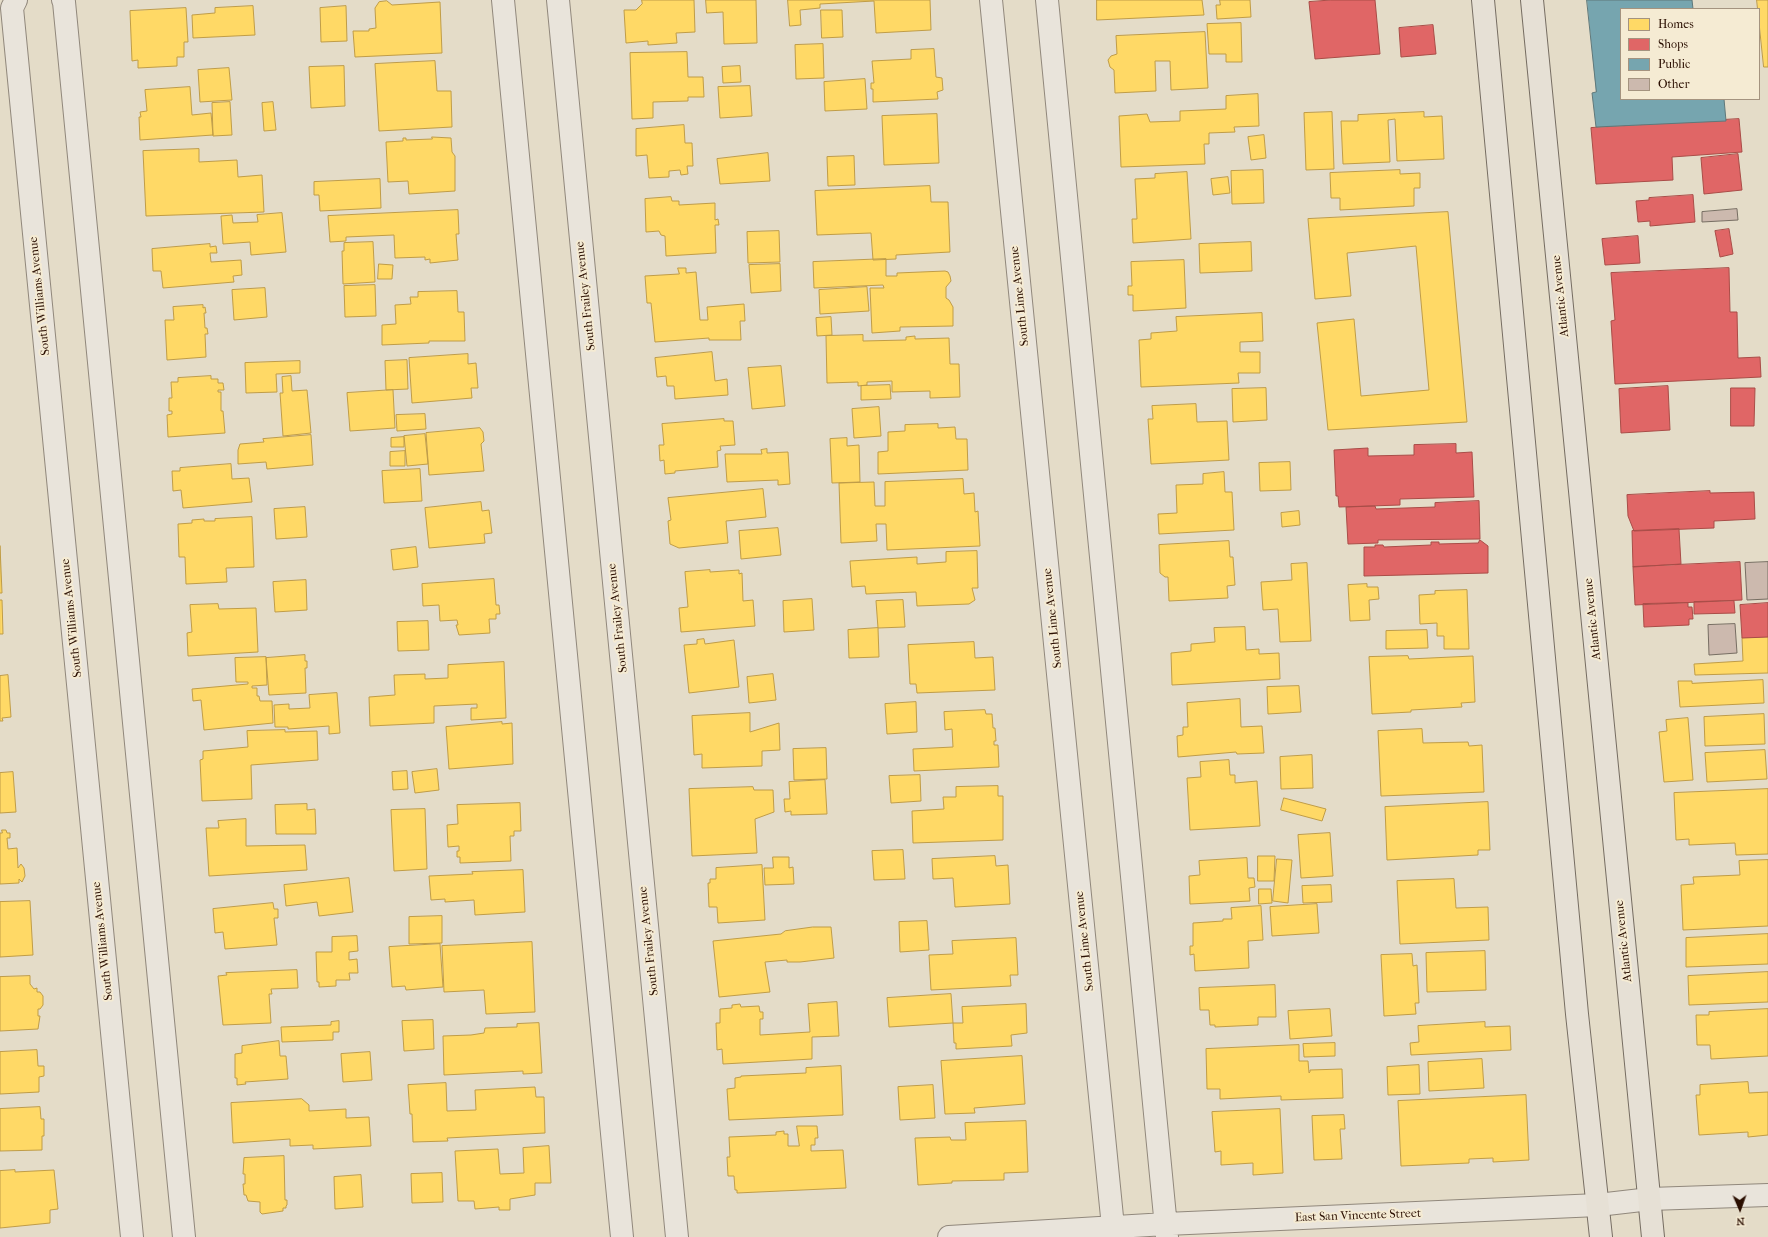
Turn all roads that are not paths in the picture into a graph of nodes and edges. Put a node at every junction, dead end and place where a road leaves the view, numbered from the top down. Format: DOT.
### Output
graph roads {
  1 [pos="16,0"];
  2 [pos="63,0"];
  3 [pos="503,0"];
  4 [pos="558,0"];
  5 [pos="991,0"];
  6 [pos="1047,0"];
  7 [pos="1483,0"];
  8 [pos="1532,0"];
  9 [pos="1768,1196"];
  10 [pos="1650,1199"];
  11 [pos="1598,1205"];
  12 [pos="1167,1231"];
  13 [pos="1114,1232"];
  14 [pos="132,1237"];
  15 [pos="184,1237"];
  16 [pos="622,1237"];
  17 [pos="677,1237"];
  18 [pos="948,1237"];
  19 [pos="1601,1237"];
  20 [pos="1653,1237"];
  1 -- 14 [label="street, South Williams Avenue"];
  2 -- 15 [label="street"];
  3 -- 16 [label="street"];
  4 -- 17 [label="street, South Frailey Avenue"];
  5 -- 13 [label="street, South Lime Avenue"];
  6 -- 12 [label="street"];
  7 -- 11 [label="main road"];
  8 -- 10 [label="main road, Atlantic Avenue"];
  9 -- 10 [label="street, East San Vincente Street"];
  10 -- 11 [label="street, East San Vincente Street"];
  10 -- 20 [label="main road, Atlantic Avenue"];
  11 -- 12 [label="street, East San Vincente Street"];
  11 -- 19 [label="main road"];
  12 -- 13 [label="street, East San Vincente Street"];
  13 -- 18 [label="street, East San Vincente Street"];
}
